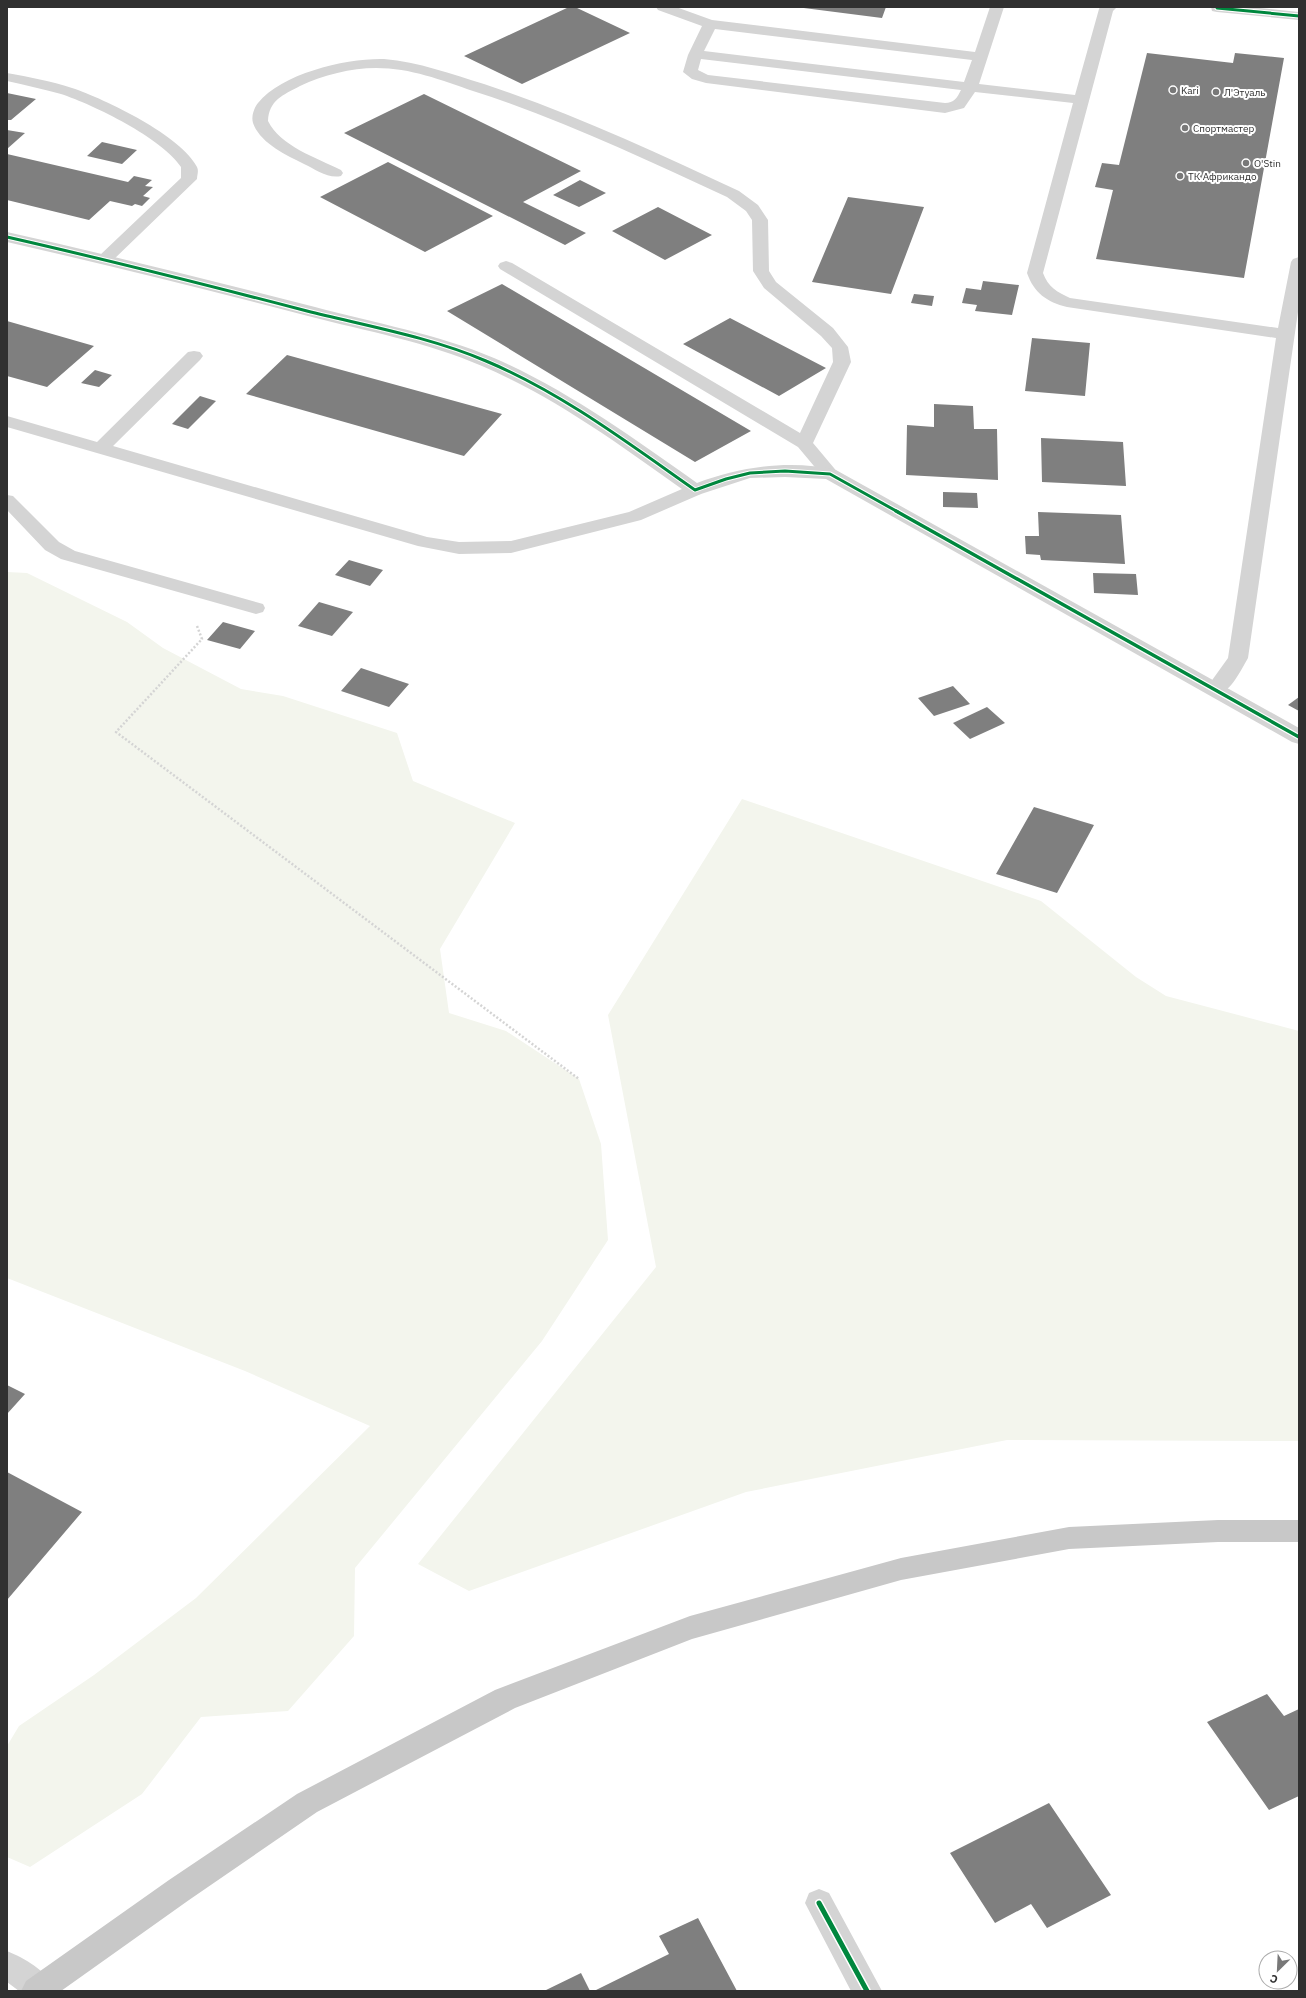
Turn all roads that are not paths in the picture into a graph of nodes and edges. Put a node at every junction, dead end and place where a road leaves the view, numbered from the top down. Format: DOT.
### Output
graph roads {
  1 [pos="663,7"];
  2 [pos="997,7"];
  3 [pos="1110,7"];
  4 [pos="1213,7"];
  5 [pos="1299,16"];
  6 [pos="710,24"];
  7 [pos="696,54"];
  8 [pos="980,57"];
  9 [pos="7,77"];
  10 [pos="970,87"];
  11 [pos="1082,100"];
  12 [pos="335,172"];
  13 [pos="7,237"];
  14 [pos="105,258"];
  15 [pos="1299,262"];
  16 [pos="506,266"];
  17 [pos="1285,334"];
  18 [pos="194,356"];
  19 [pos="7,421"];
  20 [pos="804,443"];
  21 [pos="101,448"];
  22 [pos="830,474"];
  23 [pos="695,490"];
  24 [pos="7,500"];
  25 [pos="256,608"];
  26 [pos="1215,690"];
  27 [pos="1299,737"];
  28 [pos="1299,1531"];
  29 [pos="819,1903"];
  30 [pos="7,1965"];
  31 [pos="40,1990"];
  32 [pos="866,1991"];
  1 -- 6 [label="street"];
  2 -- 8 [label="street"];
  3 -- 11 [label="street"];
  4 -- 5 [label="street"];
  6 -- 7 [label="street"];
  6 -- 8 [label="street"];
  7 -- 10 [label="street"];
  7 -- 10 [label="street"];
  8 -- 10 [label="street"];
  9 -- 14 [label="street"];
  10 -- 11 [label="street"];
  11 -- 17 [label="street"];
  12 -- 20 [label="street"];
  13 -- 14 [label="street"];
  14 -- 23 [label="street"];
  15 -- 17 [label="street"];
  16 -- 20 [label="street"];
  17 -- 26 [label="street"];
  18 -- 21 [label="street"];
  19 -- 21 [label="street"];
  20 -- 22 [label="street"];
  21 -- 23 [label="street"];
  22 -- 23 [label="street"];
  22 -- 26 [label="street"];
  24 -- 25 [label="street"];
  26 -- 27 [label="street"];
  28 -- 31 [label="main road"];
  29 -- 32 [label="street"];
  30 -- 31 [label="street"];
}
